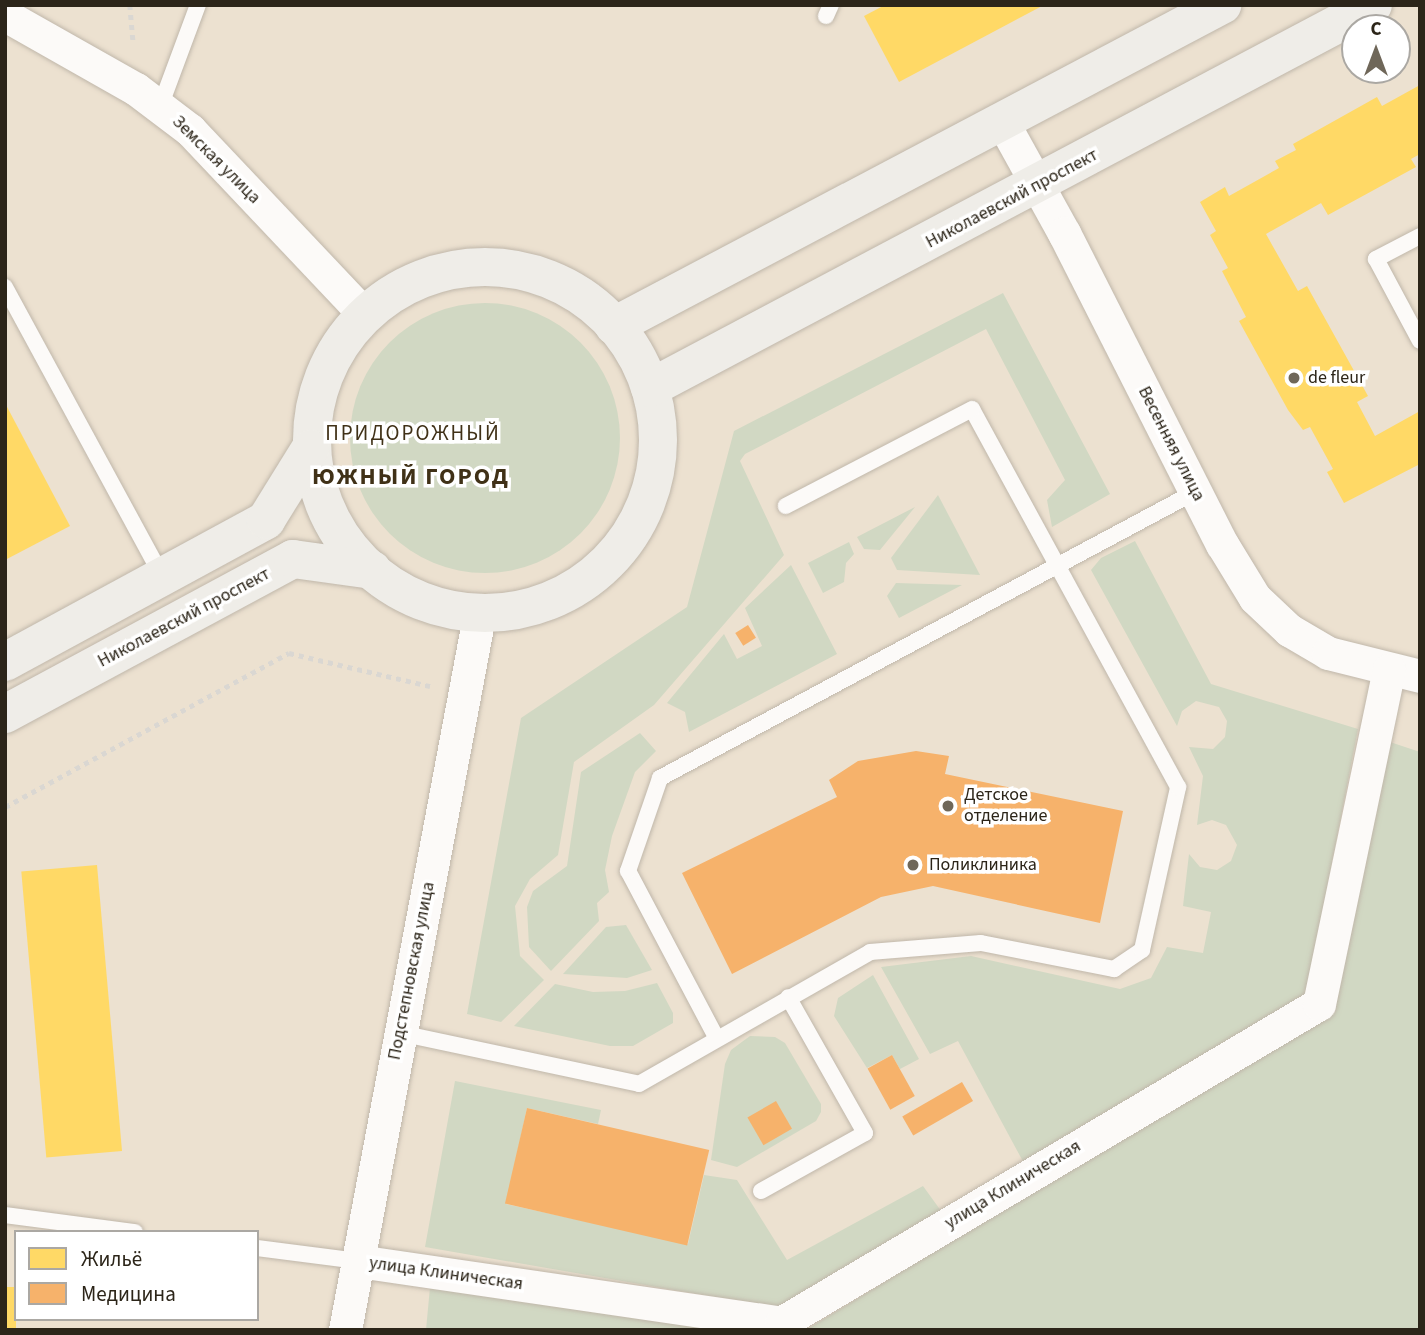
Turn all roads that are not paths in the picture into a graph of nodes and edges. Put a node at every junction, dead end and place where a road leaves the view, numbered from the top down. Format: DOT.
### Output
graph roads {
  1 [pos="198,5"];
  2 [pos="1222,5"];
  3 [pos="1373,5"];
  4 [pos="5,15"];
  5 [pos="160,107"];
  6 [pos="1003,123"];
  7 [pos="1037,186"];
  8 [pos="1420,236"];
  9 [pos="5,287"];
  10 [pos="365,315"];
  11 [pos="614,326"];
  12 [pos="1420,341"];
  13 [pos="650,388"];
  14 [pos="310,449"];
  15 [pos="1195,492"];
  16 [pos="786,506"];
  17 [pos="1058,565"];
  18 [pos="372,569"];
  19 [pos="163,578"];
  20 [pos="480,611"];
  21 [pos="5,662"];
  22 [pos="1405,673"];
  23 [pos="5,714"];
  24 [pos="788,997"];
  25 [pos="400,1033"];
  26 [pos="716,1037"];
  27 [pos="761,1191"];
  28 [pos="5,1215"];
  29 [pos="120,1230"];
  30 [pos="259,1248"];
  31 [pos="358,1261"];
  32 [pos="345,1330"];
  1 -- 5 [label="lane"];
  2 -- 6 [label="main road"];
  3 -- 7 [label="main road, Николаевский проспект"];
  4 -- 5 [label="street, Земская улица"];
  5 -- 10 [label="street, Земская улица"];
  6 -- 7 [label="street, Весенняя улица"];
  6 -- 11 [label="main road"];
  7 -- 13 [label="main road, Николаевский проспект"];
  7 -- 15 [label="street, Весенняя улица"];
  8 -- 12 [label="lane"];
  9 -- 19 [label="lane"];
  10 -- 11 [label="main road"];
  10 -- 14 [label="main road"];
  11 -- 13 [label="main road"];
  13 -- 20 [label="main road"];
  14 -- 18 [label="main road"];
  14 -- 19 [label="main road"];
  15 -- 17 [label="lane"];
  15 -- 22 [label="street, Весенняя улица"];
  16 -- 17 [label="lane"];
  17 -- 24 [label="lane"];
  17 -- 26 [label="lane"];
  18 -- 20 [label="main road"];
  18 -- 23 [label="main road, Николаевский проспект"];
  19 -- 21 [label="main road"];
  20 -- 25 [label="street, Подстепновская улица"];
  22 -- 31 [label="street, улица Клиническая"];
  24 -- 26 [label="lane"];
  24 -- 27 [label="lane"];
  25 -- 26 [label="lane"];
  25 -- 31 [label="street, Подстепновская улица"];
  28 -- 29 [label="lane"];
  30 -- 31 [label="lane"];
  31 -- 32 [label="street, Подстепновская улица"];
}
